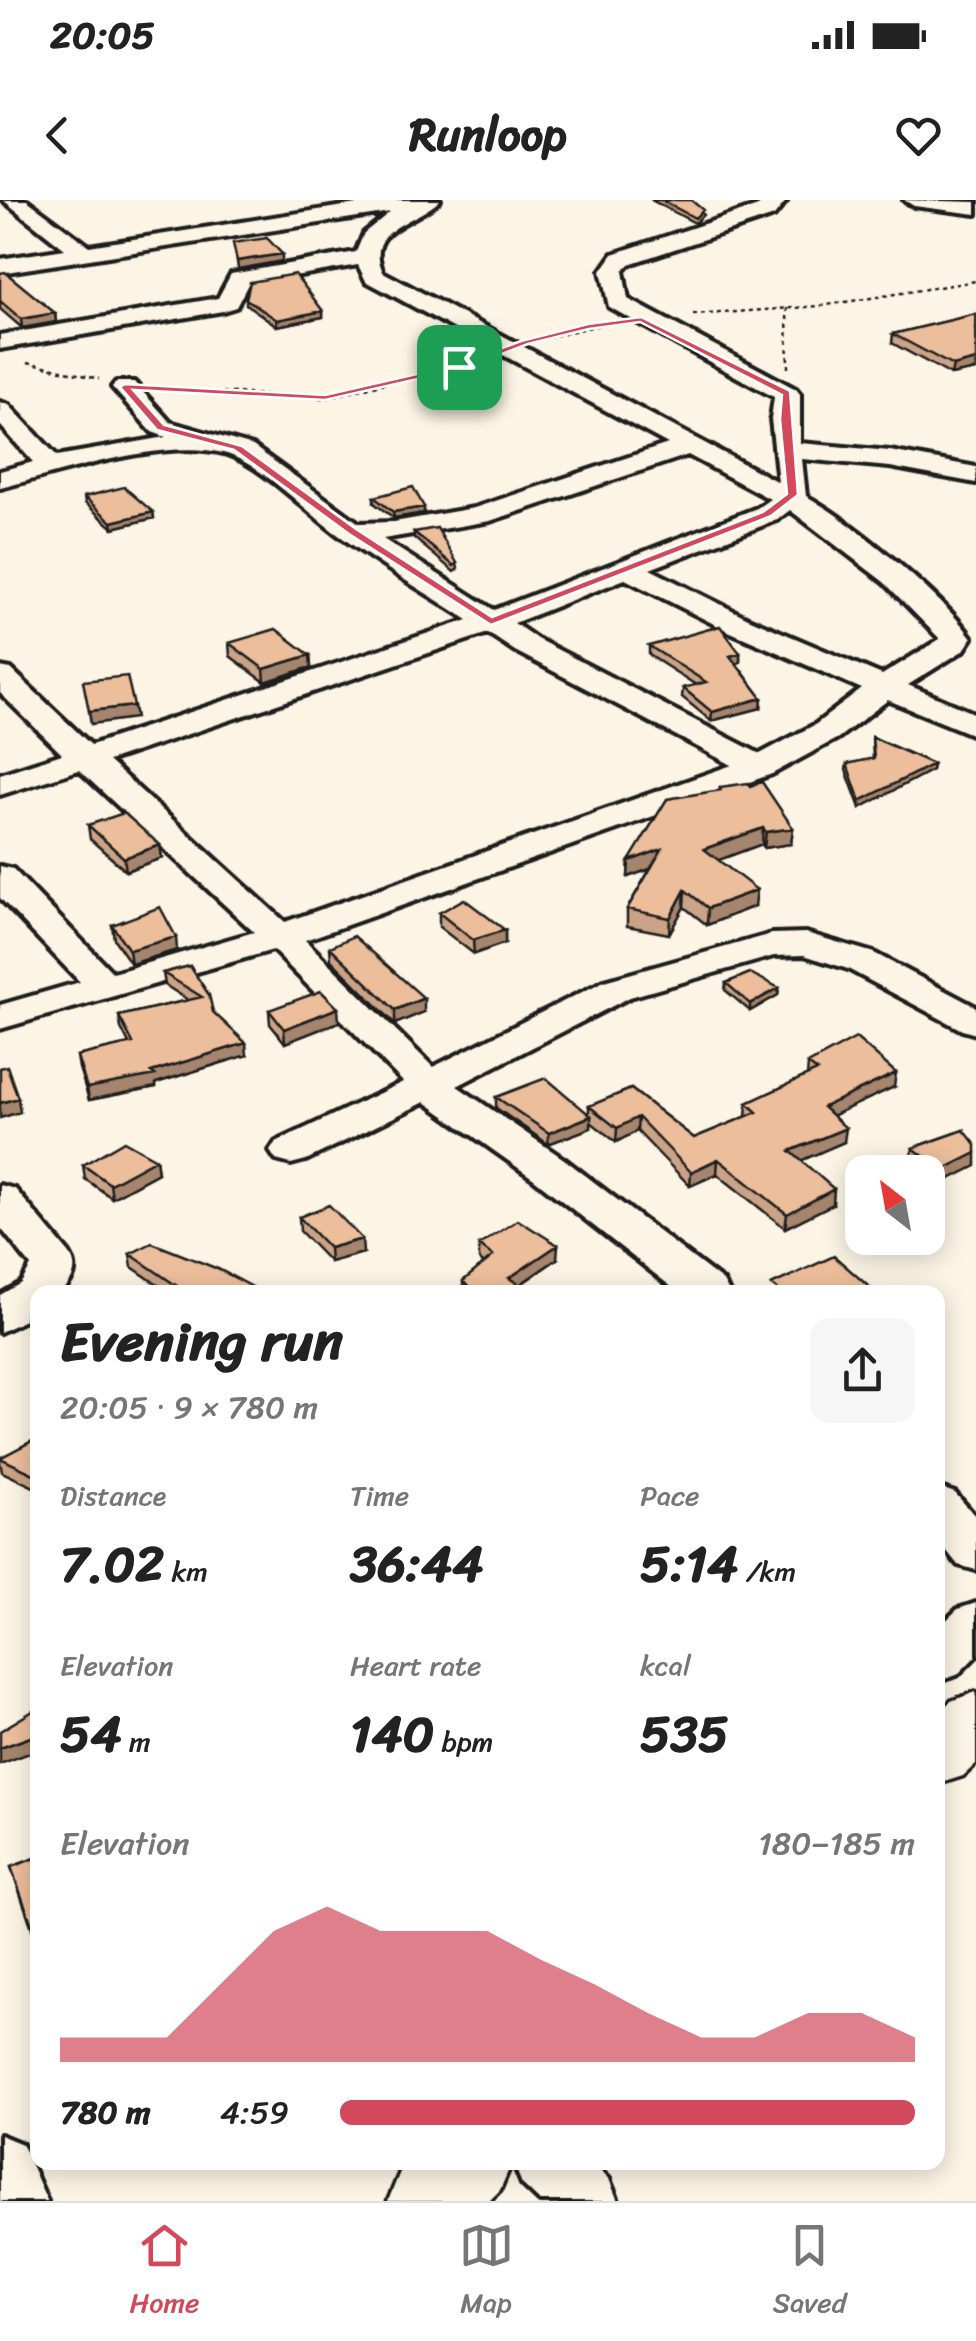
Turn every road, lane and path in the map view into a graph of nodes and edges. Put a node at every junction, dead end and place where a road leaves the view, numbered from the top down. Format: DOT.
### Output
graph roads {
  1 [pos="14,200"];
  2 [pos="428,200"];
  3 [pos="777,200"];
  4 [pos="914,200"];
  5 [pos="976,208"];
  6 [pos="229,209"];
  7 [pos="254,227"];
  8 [pos="86,254"];
  9 [pos="368,256"];
  10 [pos="0,266"];
  11 [pos="976,281"];
  12 [pos="787,308"];
  13 [pos="641,320"];
  14 [pos="511,346"];
  15 [pos="8,351"];
  16 [pos="125,387"];
  17 [pos="787,394"];
  18 [pos="0,410"];
  19 [pos="214,444"];
  20 [pos="689,446"];
  21 [pos="788,450"];
  22 [pos="50,465"];
  23 [pos="976,475"];
  24 [pos="0,480"];
  25 [pos="790,499"];
  26 [pos="352,532"];
  27 [pos="630,570"];
  28 [pos="491,621"];
  29 [pos="0,676"];
  30 [pos="886,685"];
  31 [pos="976,726"];
  32 [pos="83,758"];
  33 [pos="760,768"];
  34 [pos="0,785"];
  35 [pos="0,876"];
  36 [pos="278,938"];
  37 [pos="106,988"];
  38 [pos="0,1017"];
  39 [pos="976,1022"];
  40 [pos="428,1085"];
  41 [pos="292,1151"];
  42 [pos="0,1198"];
  43 [pos="44,1285"];
  44 [pos="698,1285"];
  45 [pos="30,1298"];
  46 [pos="0,1316"];
  47 [pos="945,1514"];
  48 [pos="976,1551"];
  49 [pos="976,1624"];
  50 [pos="945,1653"];
  51 [pos="976,1721"];
  52 [pos="945,1748"];
  53 [pos="0,2166"];
  54 [pos="462,2170"];
  55 [pos="553,2170"];
  56 [pos="15,2201"];
  57 [pos="428,2201"];
  58 [pos="586,2201"];
  1 -- 8 [label="street"];
  2 -- 7 [label="street"];
  2 -- 9 [label="street"];
  3 -- 13 [label="street"];
  4 -- 5 [label="street"];
  6 -- 7 [label="street"];
  7 -- 8 [label="street"];
  8 -- 10 [label="street"];
  9 -- 14 [label="street"];
  9 -- 15 [label="street"];
  11 -- 12 [label="path"];
  12 -- 13 [label="path"];
  12 -- 17 [label="path"];
  13 -- 14 [label="path"];
  13 -- 17 [label="street"];
  14 -- 16 [label="path"];
  14 -- 20 [label="street"];
  15 -- 16 [label="path"];
  16 -- 19 [label="street"];
  17 -- 21 [label="street"];
  18 -- 22 [label="street"];
  19 -- 22 [label="street"];
  19 -- 26 [label="street"];
  20 -- 25 [label="street"];
  20 -- 26 [label="street"];
  21 -- 23 [label="street"];
  21 -- 25 [label="street"];
  22 -- 24 [label="street"];
  25 -- 27 [label="street"];
  25 -- 30 [label="street"];
  26 -- 28 [label="street"];
  27 -- 28 [label="street"];
  27 -- 30 [label="street"];
  28 -- 32 [label="street"];
  28 -- 33 [label="street"];
  29 -- 32 [label="street"];
  30 -- 31 [label="street"];
  30 -- 33 [label="street"];
  32 -- 34 [label="street"];
  32 -- 36 [label="street"];
  33 -- 36 [label="street"];
  35 -- 37 [label="street"];
  36 -- 37 [label="street"];
  36 -- 40 [label="street"];
  37 -- 38 [label="street"];
  39 -- 40 [label="street"];
  40 -- 41 [label="street"];
  40 -- 44 [label="street"];
  42 -- 43 [label="street"];
  45 -- 46 [label="street"];
  47 -- 48 [label="street"];
  49 -- 50 [label="street"];
  51 -- 52 [label="main road"];
  53 -- 56 [label="street"];
  54 -- 57 [label="main road"];
  55 -- 58 [label="street"];
}
